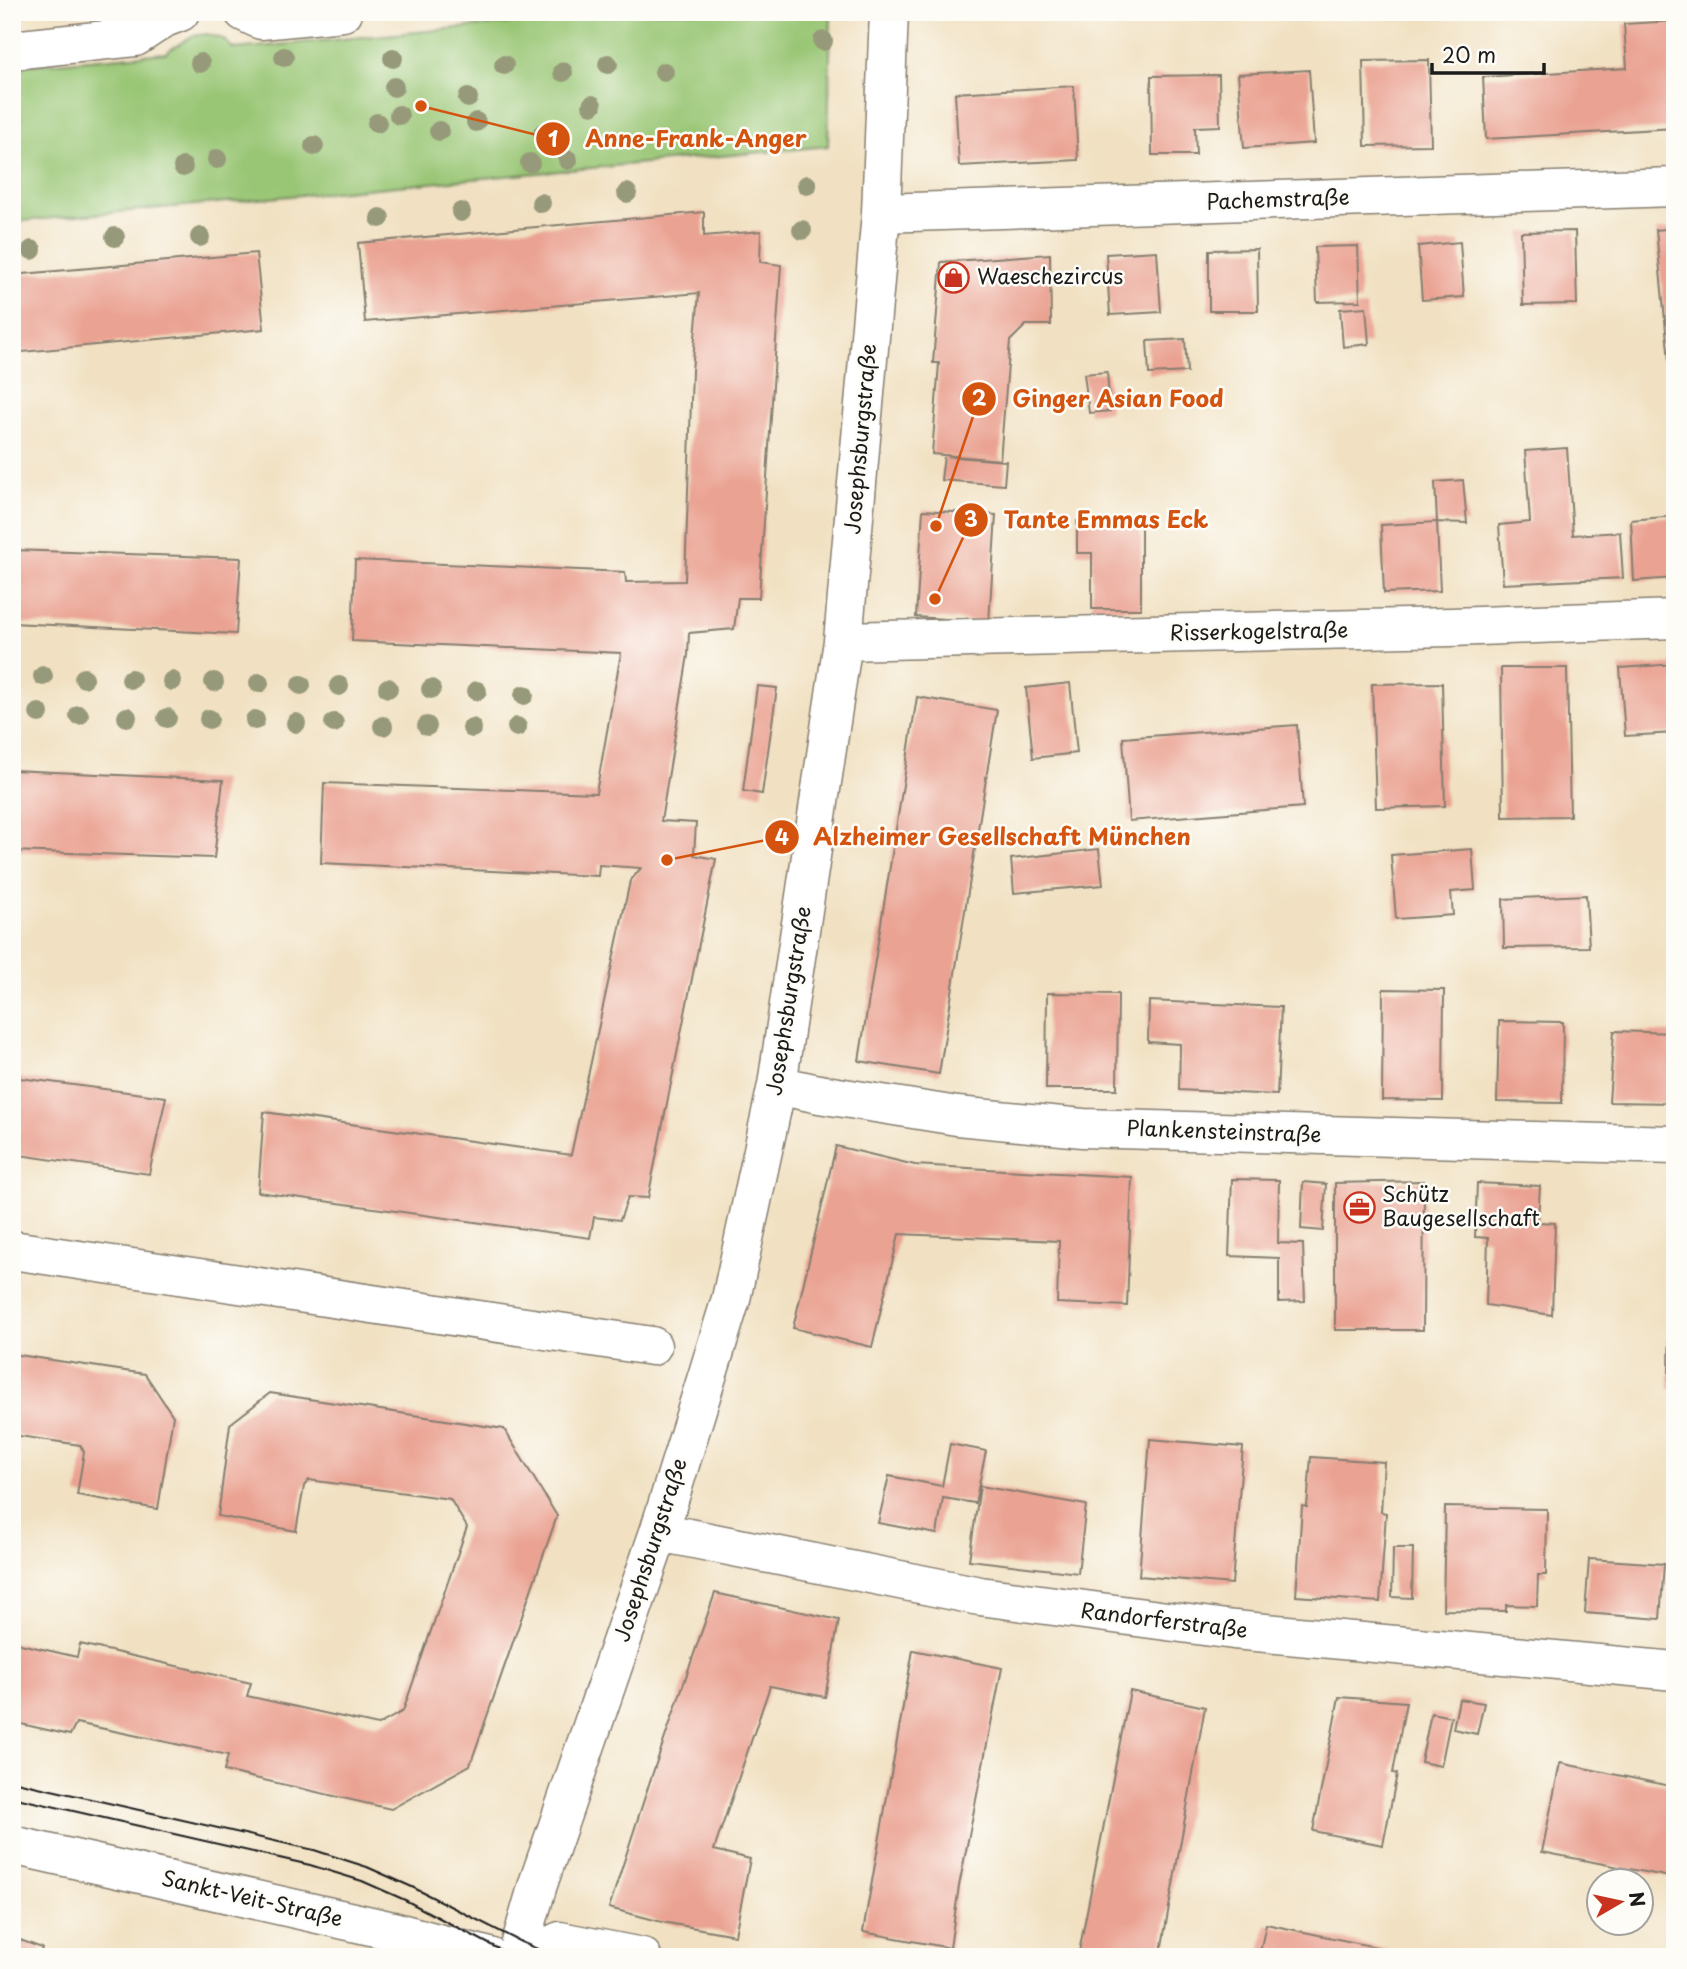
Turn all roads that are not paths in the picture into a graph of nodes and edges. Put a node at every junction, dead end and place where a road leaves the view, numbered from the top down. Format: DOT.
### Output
graph roads {
  1 [pos="180,12"];
  2 [pos="244,12"];
  3 [pos="343,12"];
  4 [pos="889,12"];
  5 [pos="12,50"];
  6 [pos="1675,187"];
  7 [pos="881,213"];
  8 [pos="1675,619"];
  9 [pos="843,641"];
  10 [pos="777,1085"];
  11 [pos="1675,1145"];
  12 [pos="12,1250"];
  13 [pos="652,1346"];
  14 [pos="659,1532"];
  15 [pos="1675,1671"];
  16 [pos="12,1845"];
  17 [pos="490,1957"];
  18 [pos="517,1957"];
  19 [pos="528,1957"];
  20 [pos="642,1957"];
  1 -- 5 [label="street"];
  2 -- 3 [label="street"];
  4 -- 7 [label="street, Josephsburgstraße"];
  6 -- 7 [label="street, Pachemstraße"];
  7 -- 9 [label="street, Josephsburgstraße"];
  8 -- 9 [label="street, Risserkogelstraße"];
  9 -- 10 [label="street, Josephsburgstraße"];
  10 -- 11 [label="street, Plankensteinstraße"];
  10 -- 14 [label="street, Josephsburgstraße"];
  12 -- 13 [label="street"];
  14 -- 15 [label="street, Randorferstraße"];
  14 -- 18 [label="street, Josephsburgstraße"];
  16 -- 17 [label="street, Sankt-Veit-Straße"];
  19 -- 20 [label="street"];
}
